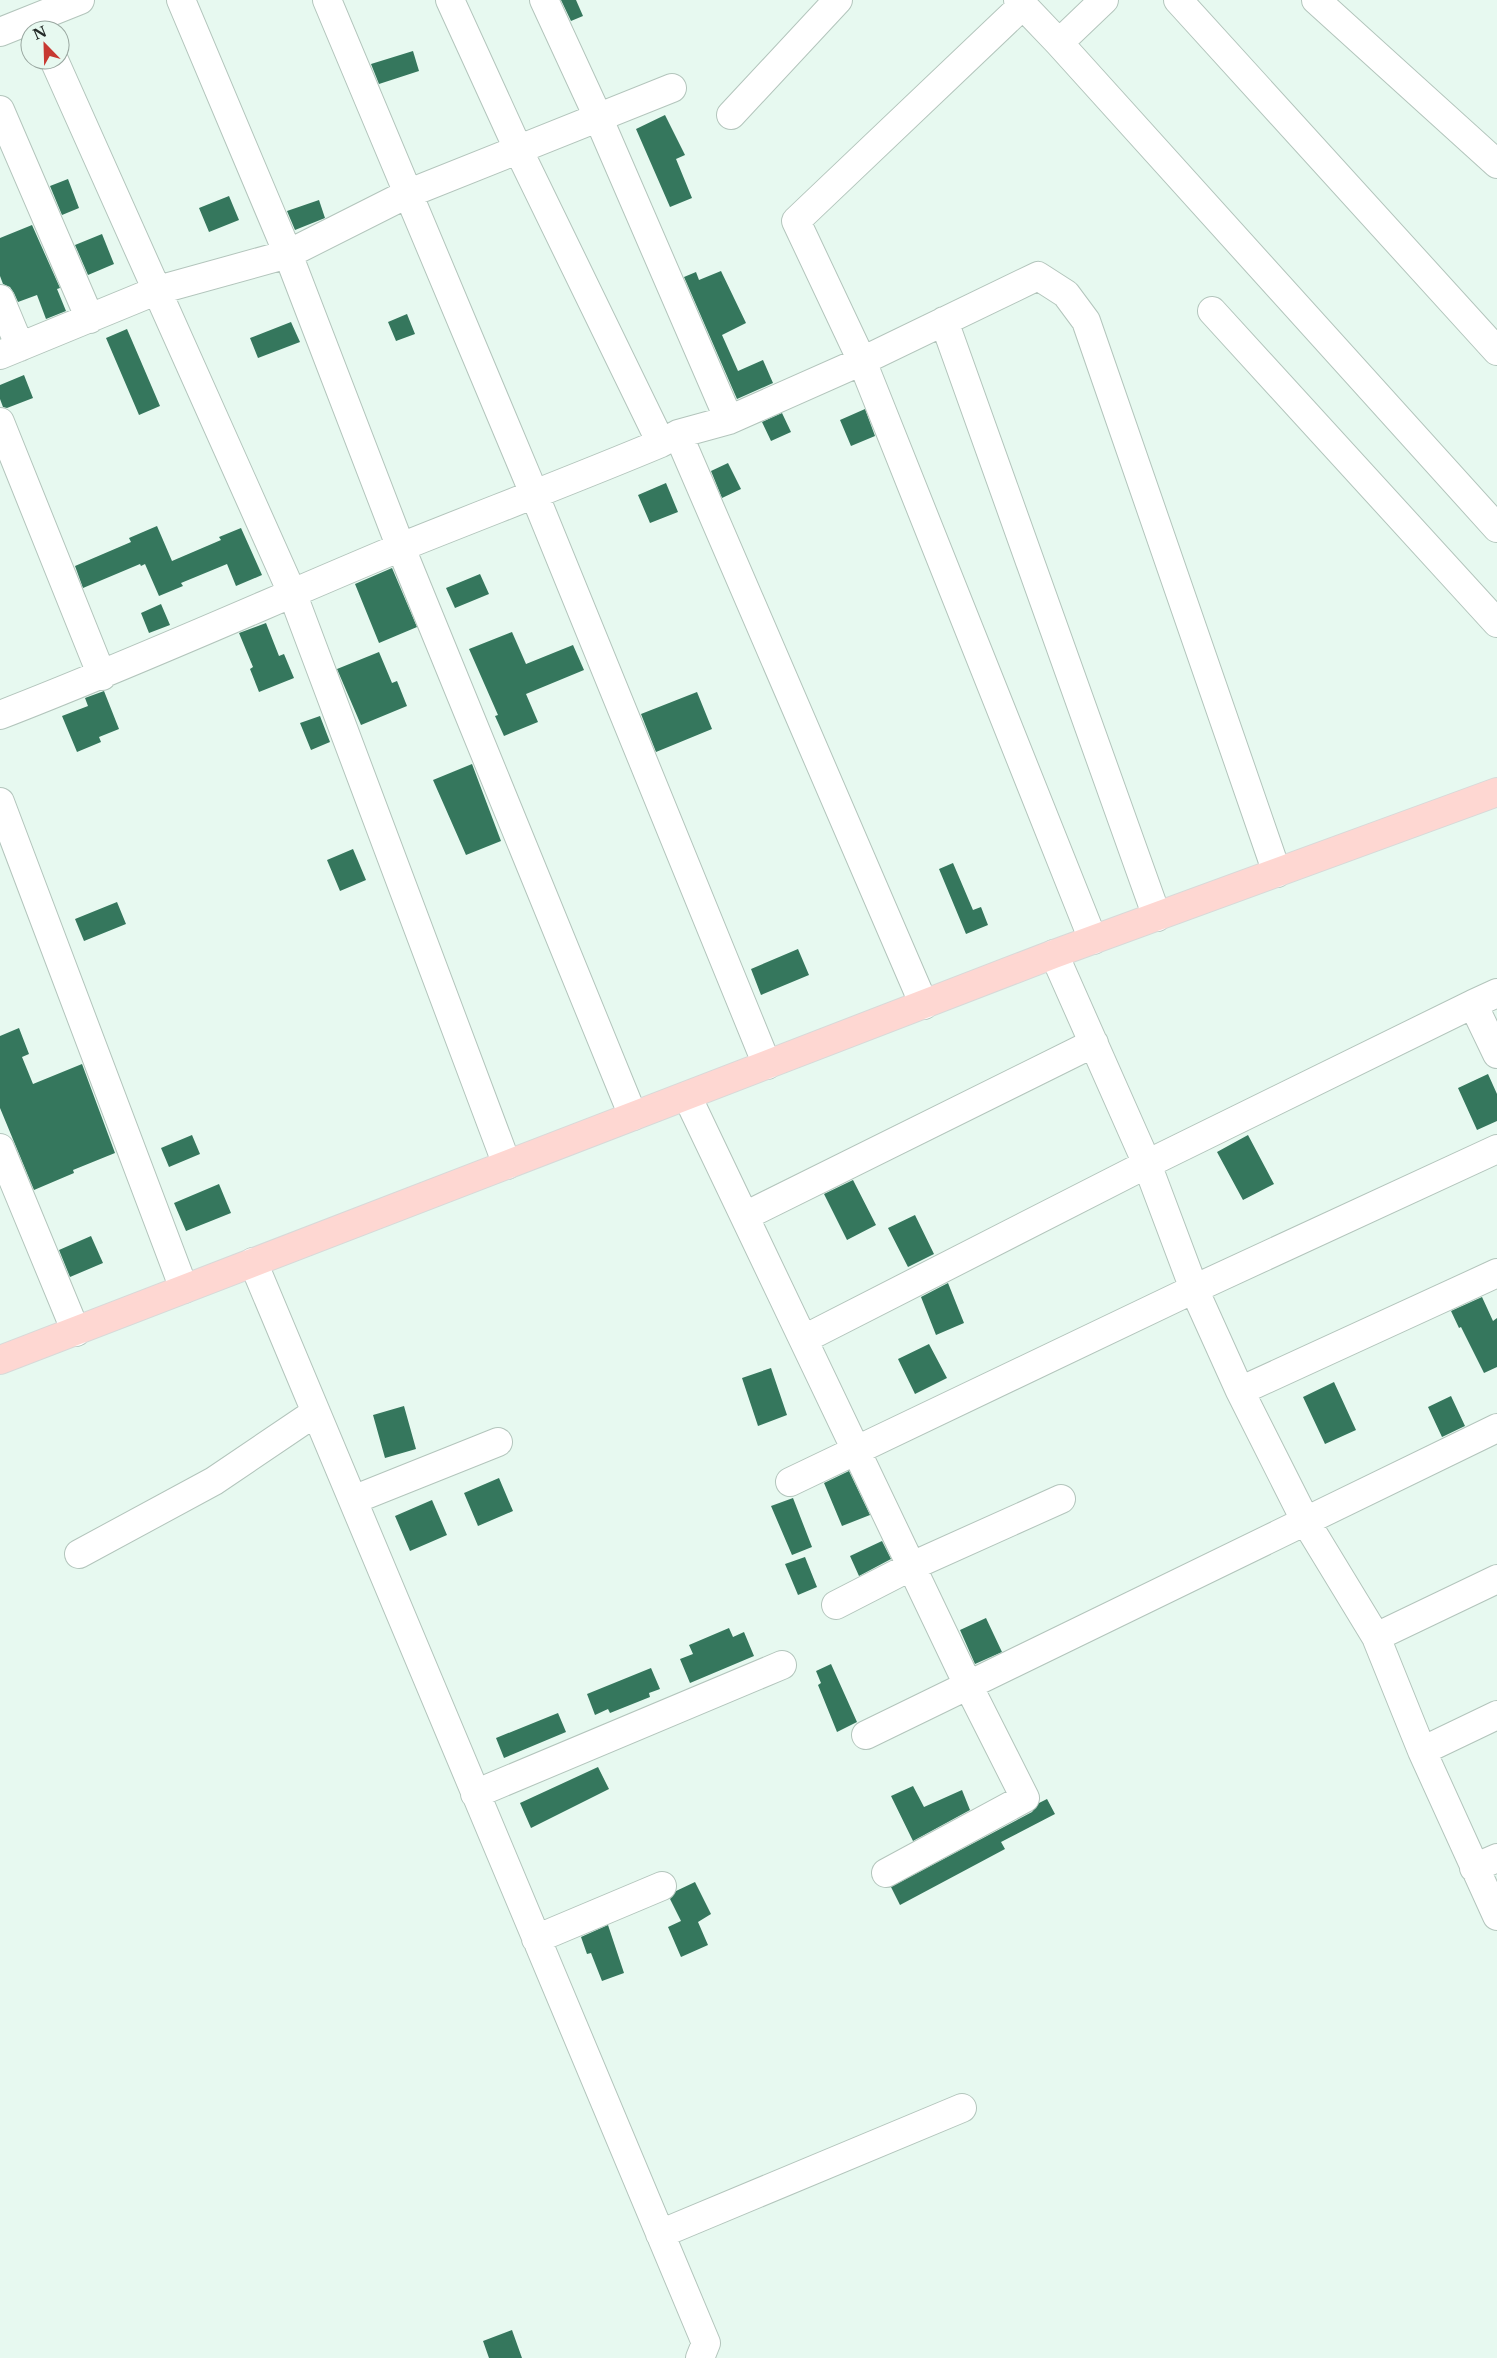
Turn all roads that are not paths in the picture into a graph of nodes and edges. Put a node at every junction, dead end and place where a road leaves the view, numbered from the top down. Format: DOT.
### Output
graph roads {
  1 [pos="80,0"];
  2 [pos="181,0"];
  3 [pos="326,0"];
  4 [pos="450,0"];
  5 [pos="544,0"];
  6 [pos="838,0"];
  7 [pos="1104,0"];
  8 [pos="1178,0"];
  9 [pos="1316,0"];
  10 [pos="1020,3"];
  11 [pos="34,16"];
  12 [pos="0,32"];
  13 [pos="1059,43"];
  14 [pos="59,70"];
  15 [pos="672,88"];
  16 [pos="0,110"];
  17 [pos="731,115"];
  18 [pos="598,118"];
  19 [pos="518,149"];
  20 [pos="1497,164"];
  21 [pos="407,194"];
  22 [pos="288,254"];
  23 [pos="158,290"];
  24 [pos="0,299"];
  25 [pos="1212,312"];
  26 [pos="90,319"];
  27 [pos="944,321"];
  28 [pos="10,351"];
  29 [pos="1497,351"];
  30 [pos="862,361"];
  31 [pos="729,420"];
  32 [pos="0,422"];
  33 [pos="669,438"];
  34 [pos="535,496"];
  35 [pos="1497,528"];
  36 [pos="401,548"];
  37 [pos="293,595"];
  38 [pos="1497,623"];
  39 [pos="102,676"];
  40 [pos="0,715"];
  41 [pos="1497,792"];
  42 [pos="0,802"];
  43 [pos="1277,873"];
  44 [pos="1157,917"];
  45 [pos="1093,940"];
  46 [pos="1054,954"];
  47 [pos="1485,998"];
  48 [pos="924,1005"];
  49 [pos="1094,1043"];
  50 [pos="1497,1054"];
  51 [pos="767,1065"];
  52 [pos="687,1096"];
  53 [pos="632,1116"];
  54 [pos="0,1148"];
  55 [pos="1497,1149"];
  56 [pos="1147,1164"];
  57 [pos="507,1165"];
  58 [pos="745,1216"];
  59 [pos="253,1262"];
  60 [pos="1497,1274"];
  61 [pos="184,1289"];
  62 [pos="1194,1290"];
  63 [pos="76,1332"];
  64 [pos="804,1339"];
  65 [pos="0,1360"];
  66 [pos="1240,1391"];
  67 [pos="316,1412"];
  68 [pos="1497,1428"];
  69 [pos="498,1442"];
  70 [pos="857,1451"];
  71 [pos="790,1482"];
  72 [pos="1061,1499"];
  73 [pos="353,1500"];
  74 [pos="1306,1522"];
  75 [pos="79,1554"];
  76 [pos="912,1566"];
  77 [pos="1497,1579"];
  78 [pos="836,1605"];
  79 [pos="1376,1637"];
  80 [pos="782,1664"];
  81 [pos="968,1685"];
  82 [pos="1497,1715"];
  83 [pos="866,1735"];
  84 [pos="1422,1751"];
  85 [pos="475,1794"];
  86 [pos="1486,1863"];
  87 [pos="886,1874"];
  88 [pos="662,1886"];
  89 [pos="1497,1916"];
  90 [pos="536,1939"];
  91 [pos="962,2108"];
  92 [pos="660,2234"];
  93 [pos="700,2358"];
  1 -- 11 [label="street"];
  2 -- 22 [label="street"];
  3 -- 21 [label="street"];
  4 -- 19 [label="street"];
  5 -- 18 [label="street"];
  6 -- 17 [label="street"];
  7 -- 13 [label="street"];
  8 -- 29 [label="street"];
  9 -- 20 [label="street"];
  10 -- 13 [label="street"];
  10 -- 30 [label="street"];
  11 -- 12 [label="street"];
  13 -- 35 [label="street"];
  14 -- 23 [label="street"];
  15 -- 18 [label="street"];
  16 -- 26 [label="street"];
  18 -- 19 [label="street"];
  18 -- 31 [label="street"];
  19 -- 21 [label="street"];
  19 -- 33 [label="street"];
  21 -- 22 [label="street"];
  21 -- 34 [label="street"];
  22 -- 23 [label="street"];
  22 -- 36 [label="street"];
  23 -- 26 [label="street"];
  23 -- 37 [label="street"];
  24 -- 28 [label="street"];
  25 -- 38 [label="street"];
  26 -- 28 [label="street"];
  27 -- 30 [label="street"];
  27 -- 43 [label="street"];
  27 -- 44 [label="street"];
  30 -- 31 [label="street"];
  30 -- 45 [label="street"];
  31 -- 33 [label="street"];
  32 -- 39 [label="street"];
  33 -- 34 [label="street"];
  33 -- 48 [label="street"];
  34 -- 36 [label="street"];
  34 -- 51 [label="street"];
  36 -- 37 [label="street"];
  36 -- 53 [label="street"];
  37 -- 39 [label="street"];
  37 -- 57 [label="street"];
  39 -- 40 [label="street"];
  41 -- 43 [label="main road"];
  42 -- 61 [label="street"];
  43 -- 44 [label="main road"];
  44 -- 45 [label="main road"];
  45 -- 46 [label="main road"];
  46 -- 48 [label="main road"];
  46 -- 49 [label="street"];
  47 -- 50 [label="street"];
  47 -- 56 [label="street"];
  48 -- 51 [label="main road"];
  49 -- 56 [label="street"];
  49 -- 58 [label="street"];
  51 -- 52 [label="main road"];
  52 -- 53 [label="main road"];
  52 -- 58 [label="street"];
  53 -- 57 [label="main road"];
  54 -- 63 [label="street"];
  55 -- 62 [label="street"];
  56 -- 62 [label="street"];
  56 -- 64 [label="street"];
  57 -- 59 [label="main road"];
  58 -- 64 [label="street"];
  59 -- 61 [label="main road"];
  59 -- 67 [label="street"];
  60 -- 66 [label="street"];
  61 -- 63 [label="main road"];
  62 -- 66 [label="street"];
  62 -- 70 [label="street"];
  63 -- 65 [label="main road"];
  64 -- 70 [label="street"];
  66 -- 74 [label="street"];
  67 -- 73 [label="street"];
  67 -- 75 [label="street"];
  68 -- 74 [label="street"];
  69 -- 73 [label="street"];
  70 -- 71 [label="street"];
  70 -- 76 [label="street"];
  72 -- 76 [label="street"];
  73 -- 85 [label="street"];
  74 -- 79 [label="street"];
  74 -- 81 [label="street"];
  76 -- 78 [label="street"];
  76 -- 81 [label="street"];
  77 -- 79 [label="street"];
  79 -- 84 [label="street"];
  80 -- 85 [label="street"];
  81 -- 83 [label="street"];
  81 -- 87 [label="street"];
  82 -- 84 [label="street"];
  84 -- 86 [label="street"];
  85 -- 90 [label="street"];
  86 -- 89 [label="street"];
  88 -- 90 [label="street"];
  90 -- 92 [label="street"];
  91 -- 92 [label="street"];
  92 -- 93 [label="street"];
}
